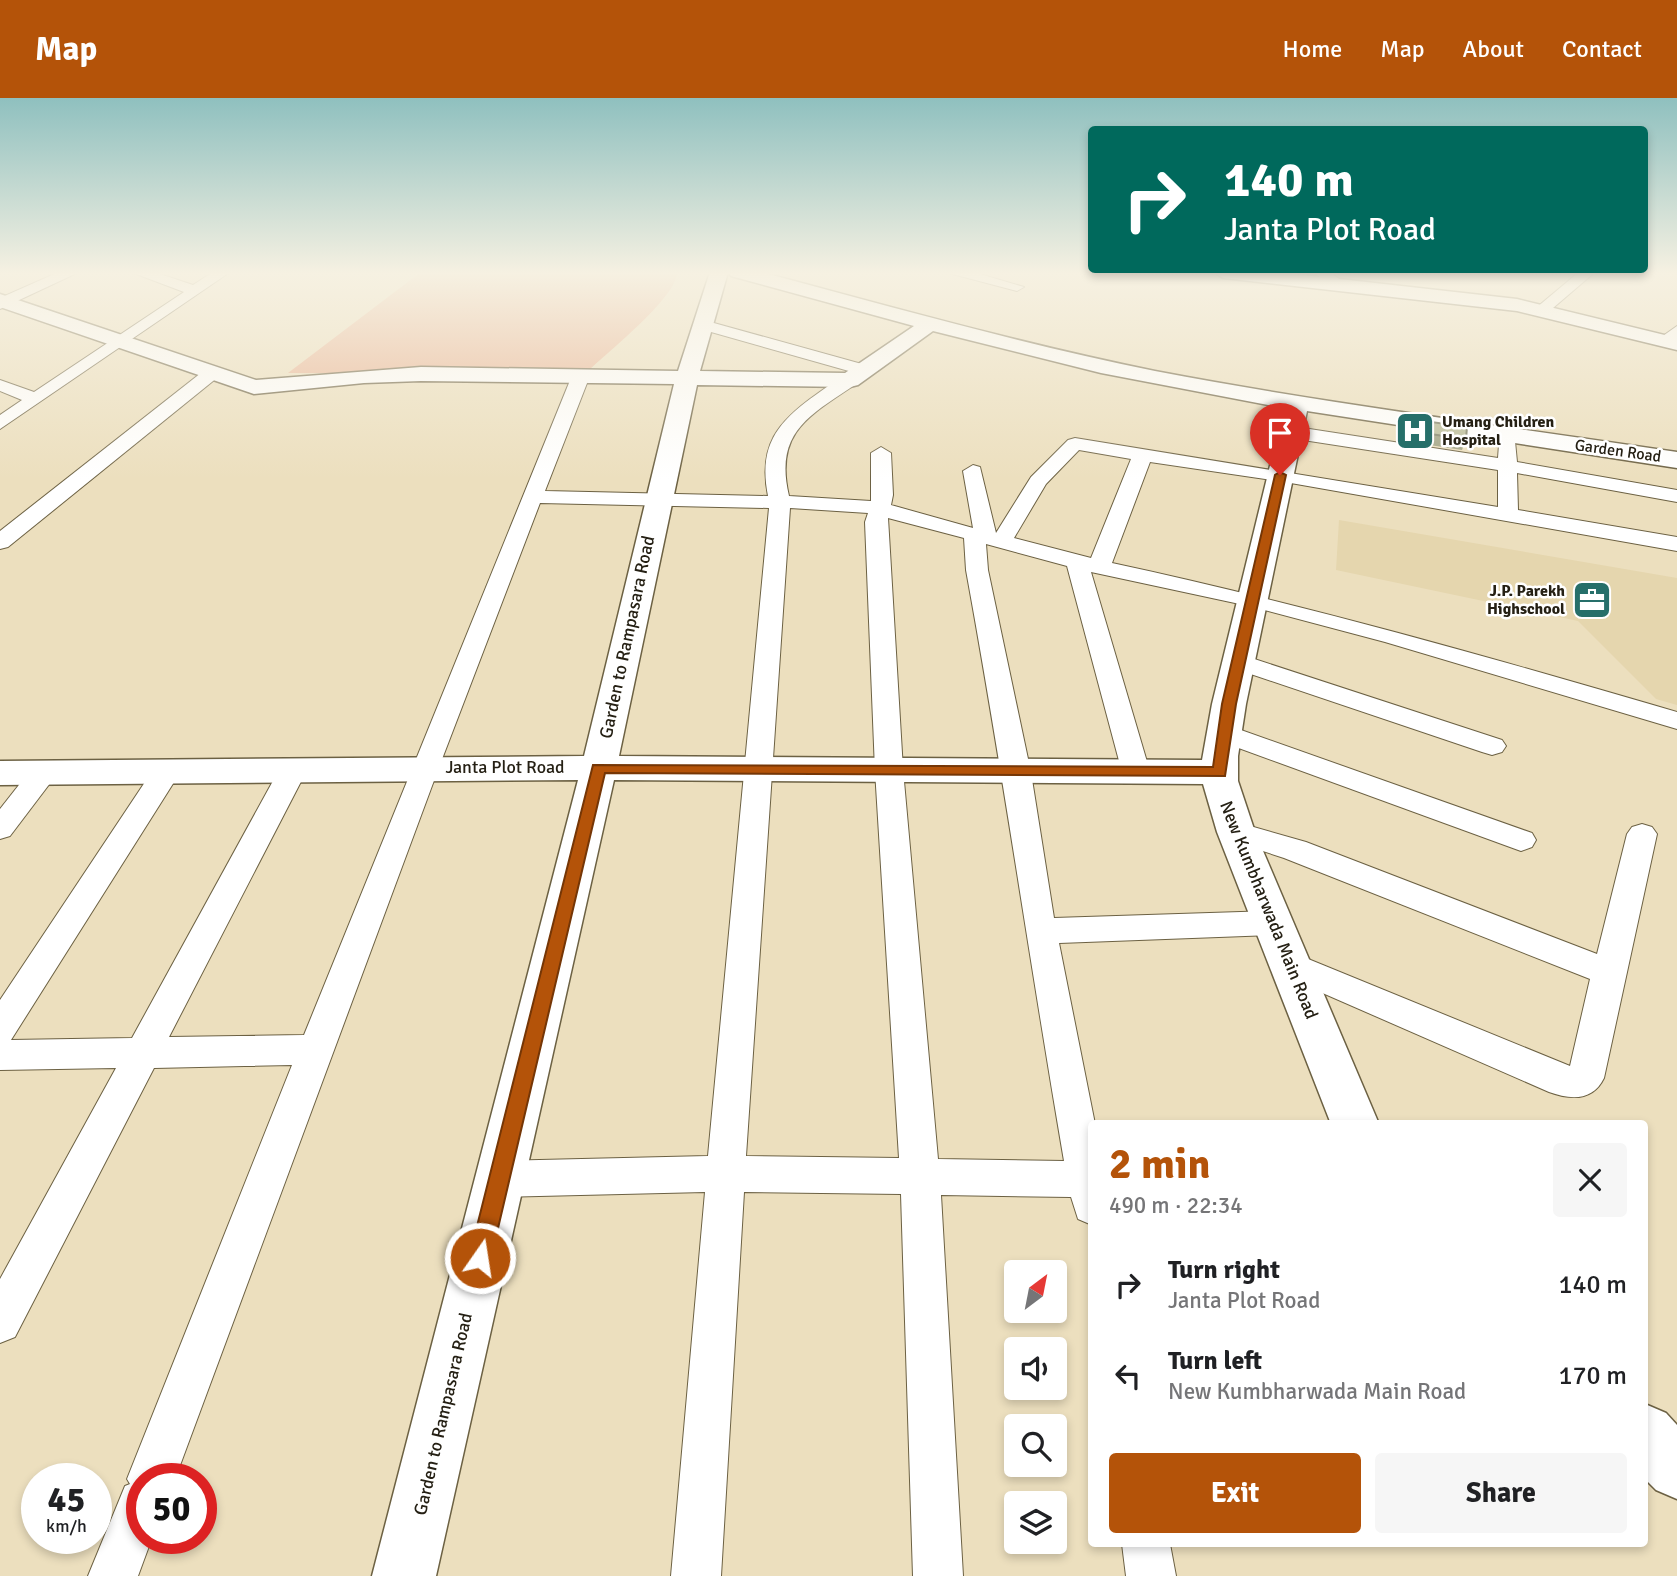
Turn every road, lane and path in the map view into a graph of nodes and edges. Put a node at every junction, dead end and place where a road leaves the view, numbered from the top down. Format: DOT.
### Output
graph roads {
  1 [pos="121,341"];
  2 [pos="698,341"];
  3 [pos="752,341"];
  4 [pos="906,341"];
  5 [pos="999,341"];
  6 [pos="212,373"];
  7 [pos="857,375"];
  8 [pos="580,377"];
  9 [pos="687,378"];
  10 [pos="0,385"];
  11 [pos="36,399"];
  12 [pos="1293,418"];
  13 [pos="0,423"];
  14 [pos="1507,435"];
  15 [pos="881,453"];
  16 [pos="1143,454"];
  17 [pos="1677,460"];
  18 [pos="1509,466"];
  19 [pos="973,471"];
  20 [pos="1280,476"];
  21 [pos="1677,496"];
  22 [pos="531,497"];
  23 [pos="658,500"];
  24 [pos="780,502"];
  25 [pos="880,509"];
  26 [pos="1508,514"];
  27 [pos="988,538"];
  28 [pos="0,542"];
  29 [pos="1677,544"];
  30 [pos="1088,564"];
  31 [pos="1252,600"];
  32 [pos="1239,662"];
  33 [pos="1677,721"];
  34 [pos="1224,733"];
  35 [pos="1492,746"];
  36 [pos="425,767"];
  37 [pos="598,768"];
  38 [pos="756,769"];
  39 [pos="293,770"];
  40 [pos="889,770"];
  41 [pos="167,771"];
  42 [pos="1136,772"];
  43 [pos="1220,772"];
  44 [pos="0,773"];
  45 [pos="1017,773"];
  46 [pos="43,774"];
  47 [pos="0,829"];
  48 [pos="1236,832"];
  49 [pos="1642,834"];
  50 [pos="1521,840"];
  51 [pos="1274,923"];
  52 [pos="1040,931"];
  53 [pos="1291,965"];
  54 [pos="1611,973"];
  55 [pos="0,1030"];
  56 [pos="316,1050"];
  57 [pos="141,1054"];
  58 [pos="0,1055"];
  59 [pos="1353,1120"];
  60 [pos="1088,1173"];
  61 [pos="725,1174"];
  62 [pos="919,1177"];
  63 [pos="499,1179"];
  64 [pos="1088,1188"];
  65 [pos="0,1322"];
  66 [pos="1648,1437"];
  67 [pos="157,1463"];
  68 [pos="1677,1469"];
  69 [pos="126,1543"];
  70 [pos="1146,1547"];
  71 [pos="113,1576"];
  72 [pos="404,1576"];
  73 [pos="696,1576"];
  74 [pos="938,1576"];
  75 [pos="1151,1576"];
  1 -- 6 [label="main road"];
  1 -- 11 [label="street"];
  2 -- 9 [label="main road, Garden to Rampasara Road"];
  3 -- 7 [label="street"];
  4 -- 7 [label="main road"];
  5 -- 12 [label="main road, Garden Road"];
  6 -- 8 [label="main road"];
  6 -- 28 [label="street"];
  7 -- 9 [label="main road"];
  7 -- 24 [label="street"];
  8 -- 9 [label="main road"];
  8 -- 22 [label="street"];
  9 -- 23 [label="main road, Garden to Rampasara Road"];
  10 -- 11 [label="street"];
  11 -- 13 [label="street"];
  12 -- 14 [label="main road, Garden Road"];
  12 -- 18 [label="street"];
  12 -- 20 [label="main road, New Kumbharwada Main Road"];
  14 -- 17 [label="main road, Garden Road"];
  14 -- 18 [label="street"];
  15 -- 25 [label="street"];
  16 -- 20 [label="street"];
  16 -- 27 [label="street"];
  16 -- 30 [label="street"];
  18 -- 21 [label="street"];
  18 -- 26 [label="street"];
  19 -- 27 [label="street"];
  20 -- 26 [label="street"];
  20 -- 31 [label="main road, New Kumbharwada Main Road"];
  22 -- 23 [label="street"];
  22 -- 36 [label="street"];
  23 -- 24 [label="street"];
  23 -- 37 [label="main road, Garden to Rampasara Road"];
  24 -- 25 [label="street"];
  24 -- 38 [label="street"];
  25 -- 27 [label="street"];
  25 -- 40 [label="street"];
  26 -- 29 [label="street"];
  27 -- 30 [label="street"];
  27 -- 45 [label="street"];
  30 -- 31 [label="street"];
  30 -- 42 [label="street"];
  31 -- 32 [label="main road, New Kumbharwada Main Road"];
  31 -- 33 [label="street"];
  32 -- 34 [label="main road, New Kumbharwada Main Road"];
  32 -- 35 [label="street"];
  34 -- 43 [label="main road, New Kumbharwada Main Road"];
  34 -- 50 [label="street"];
  36 -- 37 [label="main road, Janta Plot Road"];
  36 -- 39 [label="main road, Janta Plot Road"];
  36 -- 56 [label="street"];
  37 -- 38 [label="main road, Janta Plot Road"];
  37 -- 63 [label="main road, Garden to Rampasara Road"];
  38 -- 40 [label="main road, Janta Plot Road"];
  38 -- 61 [label="street"];
  39 -- 41 [label="main road, Janta Plot Road"];
  39 -- 57 [label="street"];
  40 -- 45 [label="main road, Janta Plot Road"];
  40 -- 62 [label="street"];
  41 -- 46 [label="main road, Janta Plot Road"];
  41 -- 55 [label="street"];
  42 -- 43 [label="main road, Janta Plot Road"];
  42 -- 45 [label="main road, Janta Plot Road"];
  43 -- 48 [label="main road, New Kumbharwada Main Road"];
  44 -- 46 [label="main road, Janta Plot Road"];
  45 -- 52 [label="street"];
  46 -- 47 [label="street"];
  48 -- 51 [label="main road, New Kumbharwada Main Road"];
  48 -- 54 [label="street"];
  49 -- 54 [label="street"];
  51 -- 52 [label="street"];
  51 -- 53 [label="main road, New Kumbharwada Main Road"];
  52 -- 60 [label="street"];
  53 -- 54 [label="street"];
  53 -- 59 [label="main road, New Kumbharwada Main Road"];
  56 -- 57 [label="street"];
  56 -- 67 [label="street"];
  57 -- 58 [label="street"];
  57 -- 65 [label="street"];
  61 -- 62 [label="street"];
  61 -- 63 [label="street"];
  61 -- 73 [label="street"];
  62 -- 64 [label="street"];
  62 -- 74 [label="street"];
  63 -- 72 [label="main road, Garden to Rampasara Road"];
  66 -- 68 [label="main road"];
  69 -- 71 [label="street"];
  70 -- 75 [label="street"];
}
